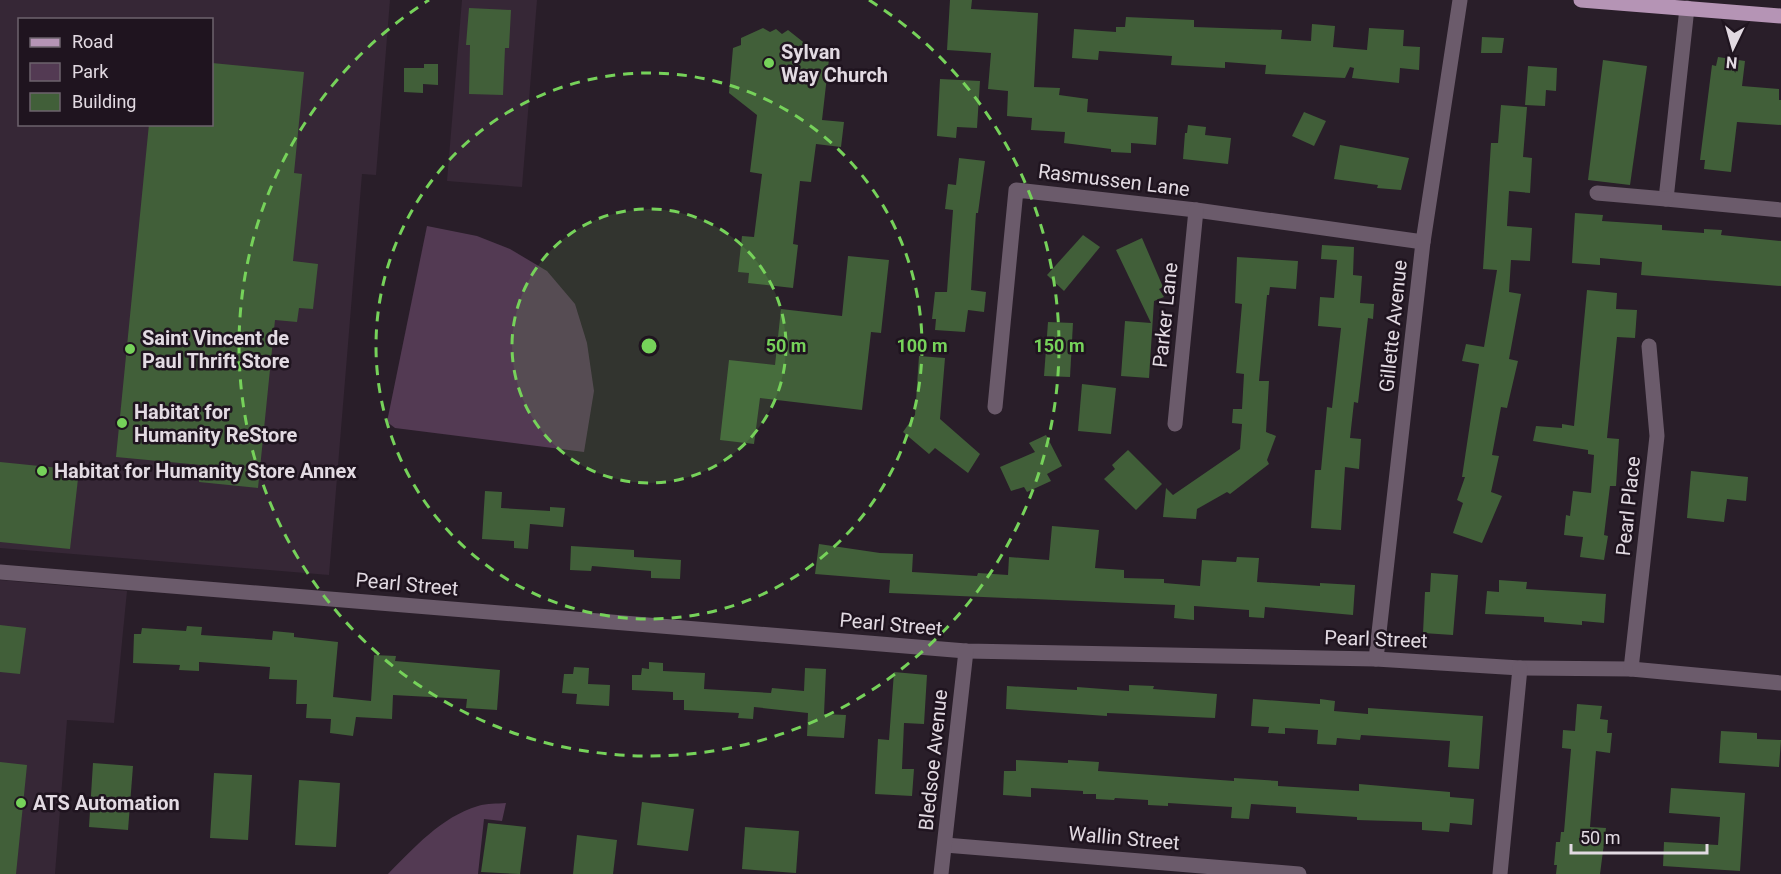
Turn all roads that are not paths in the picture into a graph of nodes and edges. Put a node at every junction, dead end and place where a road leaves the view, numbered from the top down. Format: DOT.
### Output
graph roads {
  1 [pos="1460,0"];
  2 [pos="1581,0"];
  3 [pos="1643,2"];
  4 [pos="1687,8"];
  5 [pos="1781,16"];
  6 [pos="1597,193"];
  7 [pos="1666,199"];
  8 [pos="1196,210"];
  9 [pos="1781,210"];
  10 [pos="1424,242"];
  11 [pos="1649,346"];
  12 [pos="995,407"];
  13 [pos="1175,424"];
  14 [pos="0,572"];
  15 [pos="966,651"];
  16 [pos="1376,659"];
  17 [pos="1520,668"];
  18 [pos="1630,669"];
  19 [pos="1781,683"];
  20 [pos="945,844"];
  21 [pos="941,874"];
  22 [pos="1299,874"];
  23 [pos="1500,874"];
  1 -- 10 [label="street, Gillette Avenue"];
  2 -- 3 [label="main road"];
  3 -- 4 [label="main road"];
  4 -- 5 [label="main road"];
  4 -- 7 [label="street"];
  6 -- 7 [label="street"];
  7 -- 9 [label="street"];
  8 -- 10 [label="street, Rasmussen Lane"];
  8 -- 12 [label="street, Rasmussen Lane"];
  8 -- 13 [label="street, Parker Lane"];
  10 -- 16 [label="street, Gillette Avenue"];
  11 -- 18 [label="street, Pearl Place"];
  14 -- 15 [label="street, Pearl Street"];
  15 -- 16 [label="street, Pearl Street"];
  15 -- 20 [label="street, Bledsoe Avenue"];
  16 -- 17 [label="street, Pearl Street"];
  17 -- 18 [label="street, Pearl Street"];
  17 -- 23 [label="street"];
  18 -- 19 [label="street, Pearl Street"];
  20 -- 21 [label="street, Bledsoe Avenue"];
  20 -- 22 [label="street, Wallin Street"];
}
